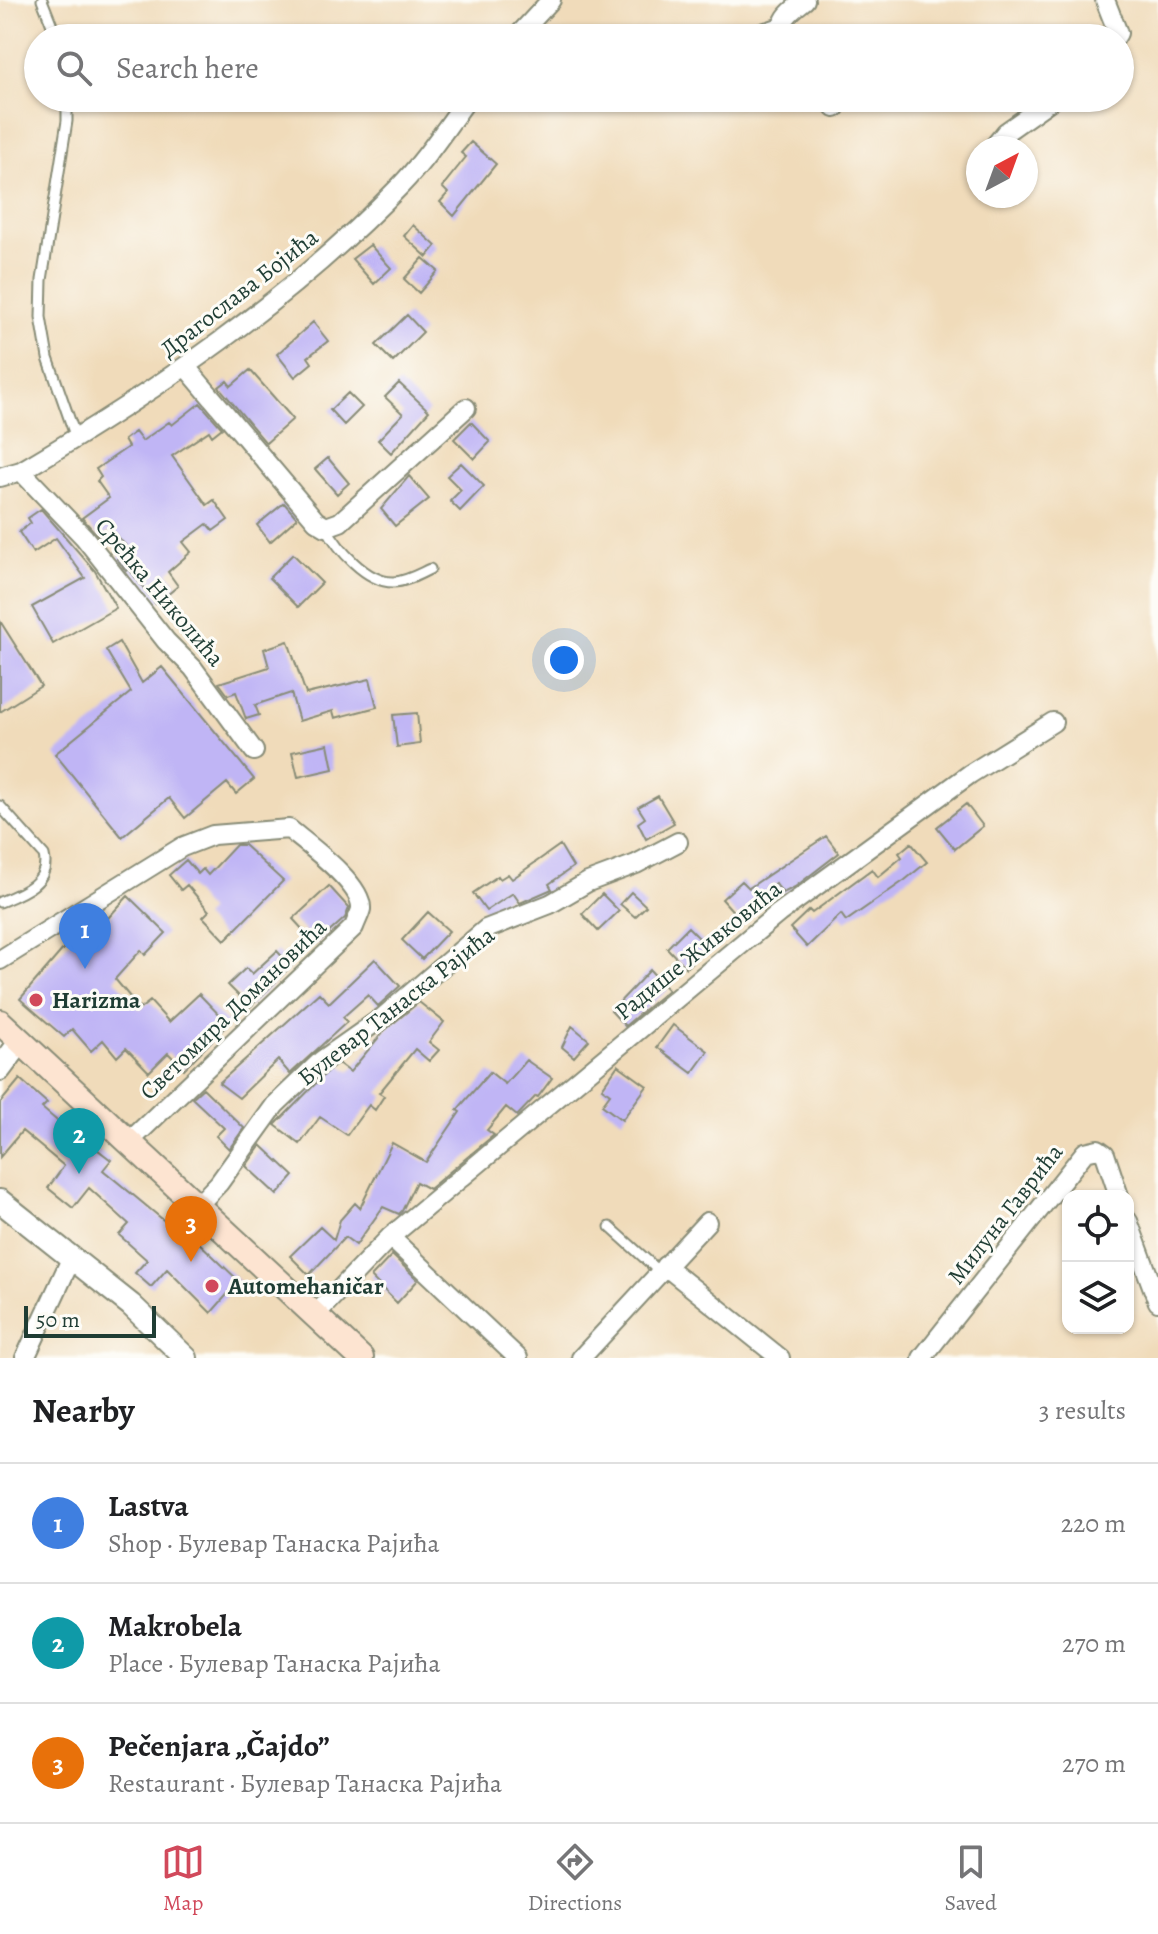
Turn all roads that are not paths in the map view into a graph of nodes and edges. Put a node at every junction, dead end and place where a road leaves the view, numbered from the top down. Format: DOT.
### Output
graph roads {
  1 [pos="42,0"];
  2 [pos="551,0"];
  3 [pos="805,0"];
  4 [pos="1105,0"];
  5 [pos="51,24"];
  6 [pos="529,24"];
  7 [pos="787,24"];
  8 [pos="1114,24"];
  9 [pos="67,112"];
  10 [pos="457,112"];
  11 [pos="1034,112"];
  12 [pos="1003,136"];
  13 [pos="186,367"];
  14 [pos="466,408"];
  15 [pos="76,438"];
  16 [pos="21,471"];
  17 [pos="0,477"];
  18 [pos="326,527"];
  19 [pos="430,569"];
  20 [pos="1053,722"];
  21 [pos="254,751"];
  22 [pos="0,806"];
  23 [pos="678,842"];
  24 [pos="0,902"];
  25 [pos="0,960"];
  26 [pos="0,1022"];
  27 [pos="21,1041"];
  28 [pos="0,1069"];
  29 [pos="131,1140"];
  30 [pos="1117,1190"];
  31 [pos="0,1201"];
  32 [pos="199,1204"];
  33 [pos="707,1222"];
  34 [pos="610,1227"];
  35 [pos="390,1237"];
  36 [pos="1134,1237"];
  37 [pos="72,1257"];
  38 [pos="663,1269"];
  39 [pos="1158,1302"];
  40 [pos="316,1314"];
  41 [pos="25,1358"];
  42 [pos="186,1358"];
  43 [pos="361,1358"];
  44 [pos="518,1358"];
  45 [pos="581,1358"];
  46 [pos="780,1358"];
  47 [pos="922,1358"];
  1 -- 5 [label="lane"];
  2 -- 6 [label="street"];
  3 -- 7 [label="street"];
  4 -- 8 [label="street"];
  9 -- 15 [label="lane"];
  10 -- 13 [label="street, Драгослава Бојића"];
  11 -- 12 [label="street"];
  13 -- 15 [label="street, Драгослава Бојића"];
  13 -- 18 [label="street"];
  14 -- 18 [label="street"];
  15 -- 16 [label="street, Драгослава Бојића"];
  16 -- 17 [label="street, Драгослава Бојића"];
  16 -- 21 [label="street, Срећка Николића"];
  18 -- 19 [label="lane"];
  20 -- 35 [label="street, Радише Живковића"];
  22 -- 24 [label="lane"];
  23 -- 32 [label="street, Булевар Танаска Рајића"];
  25 -- 29 [label="street, Светомира Домановића"];
  26 -- 27 [label="main road"];
  27 -- 28 [label="street"];
  27 -- 29 [label="main road"];
  29 -- 32 [label="main road"];
  30 -- 47 [label="street, Милуна Гаврића"];
  31 -- 37 [label="street"];
  32 -- 40 [label="main road"];
  33 -- 38 [label="street"];
  34 -- 38 [label="lane"];
  35 -- 40 [label="street, Радише Живковића"];
  35 -- 44 [label="street"];
  36 -- 39 [label="street"];
  37 -- 41 [label="street"];
  37 -- 42 [label="street"];
  38 -- 45 [label="street"];
  38 -- 46 [label="street"];
  40 -- 43 [label="main road"];
}
